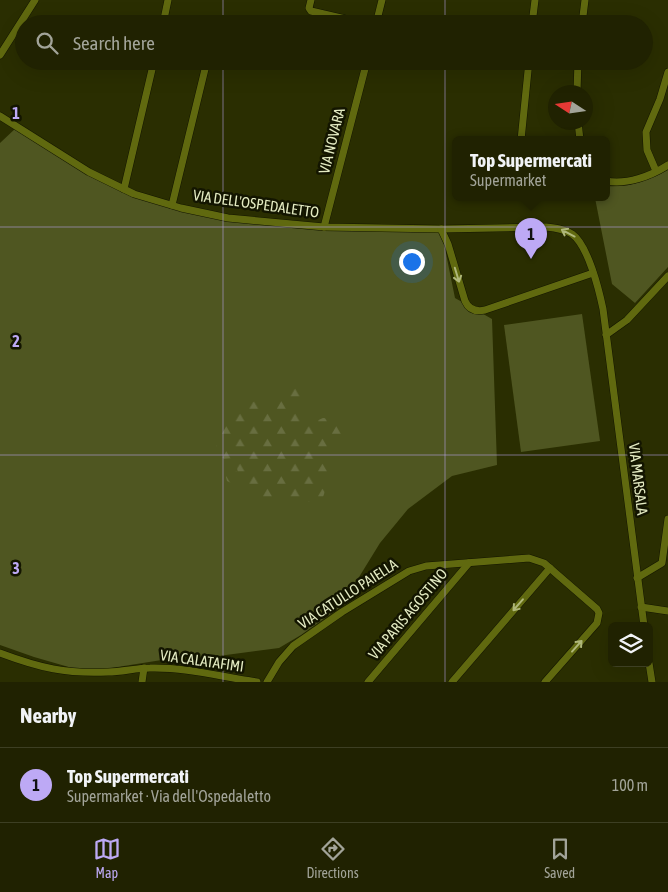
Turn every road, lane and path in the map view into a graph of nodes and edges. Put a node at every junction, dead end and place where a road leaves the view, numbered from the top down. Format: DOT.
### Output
graph roads {
  1 [pos="36,0"];
  2 [pos="168,0"];
  3 [pos="311,0"];
  4 [pos="382,0"];
  5 [pos="535,0"];
  6 [pos="585,0"];
  7 [pos="26,15"];
  8 [pos="165,15"];
  9 [pos="328,15"];
  10 [pos="378,15"];
  11 [pos="533,15"];
  12 [pos="583,15"];
  13 [pos="15,32"];
  14 [pos="0,55"];
  15 [pos="152,70"];
  16 [pos="205,70"];
  17 [pos="365,70"];
  18 [pos="527,70"];
  19 [pos="577,70"];
  20 [pos="668,72"];
  21 [pos="576,85"];
  22 [pos="0,116"];
  23 [pos="521,136"];
  24 [pos="668,165"];
  25 [pos="656,172"];
  26 [pos="610,181"];
  27 [pos="124,188"];
  28 [pos="172,205"];
  29 [pos="324,227"];
  30 [pos="441,229"];
  31 [pos="593,273"];
  32 [pos="668,276"];
  33 [pos="606,335"];
  34 [pos="668,519"];
  35 [pos="468,563"];
  36 [pos="550,568"];
  37 [pos="638,578"];
  38 [pos="641,607"];
  39 [pos="668,611"];
  40 [pos="643,622"];
  41 [pos="0,653"];
  42 [pos="650,667"];
  43 [pos="144,668"];
  44 [pos="142,682"];
  45 [pos="257,682"];
  46 [pos="267,682"];
  47 [pos="368,682"];
  48 [pos="452,682"];
  49 [pos="544,682"];
  50 [pos="652,682"];
  1 -- 7 [label="street"];
  2 -- 8 [label="street"];
  3 -- 9 [label="street"];
  4 -- 10 [label="street"];
  5 -- 11 [label="street"];
  6 -- 12 [label="street"];
  13 -- 14 [label="street"];
  15 -- 27 [label="street"];
  16 -- 28 [label="street"];
  17 -- 29 [label="street, VIA NOVARA"];
  18 -- 23 [label="street"];
  19 -- 21 [label="street"];
  20 -- 25 [label="street"];
  22 -- 27 [label="street, VIA DELL'OSPEDALETTO"];
  24 -- 25 [label="street"];
  25 -- 26 [label="street"];
  27 -- 28 [label="street, VIA DELL'OSPEDALETTO"];
  28 -- 29 [label="street, VIA DELL'OSPEDALETTO"];
  29 -- 30 [label="street, VIA DELL'OSPEDALETTO"];
  31 -- 30 [label="street, VIA DELL'OSPEDALETTO, one-way"];
  30 -- 31 [label="street, one-way"];
  31 -- 33 [label="street, VIA DELL'OSPEDALETTO"];
  32 -- 33 [label="street"];
  33 -- 37 [label="street, VIA MARSALA"];
  34 -- 37 [label="street"];
  35 -- 36 [label="street, VIA CATULLO PAIELLA"];
  35 -- 46 [label="street, VIA CATULLO PAIELLA"];
  35 -- 47 [label="street, VIA PARIS AGOSTINO"];
  36 -- 48 [label="street, one-way"];
  49 -- 36 [label="street, VIA CATULLO PAIELLA, one-way"];
  37 -- 38 [label="street, VIA MARSALA"];
  38 -- 39 [label="street"];
  38 -- 40 [label="street, VIA MARSALA"];
  41 -- 43 [label="street, VIA CALATAFIMI"];
  42 -- 50 [label="street"];
  43 -- 44 [label="street, VIA CALATAFIMI"];
  43 -- 45 [label="street, VIA CALATAFIMI"];
}
